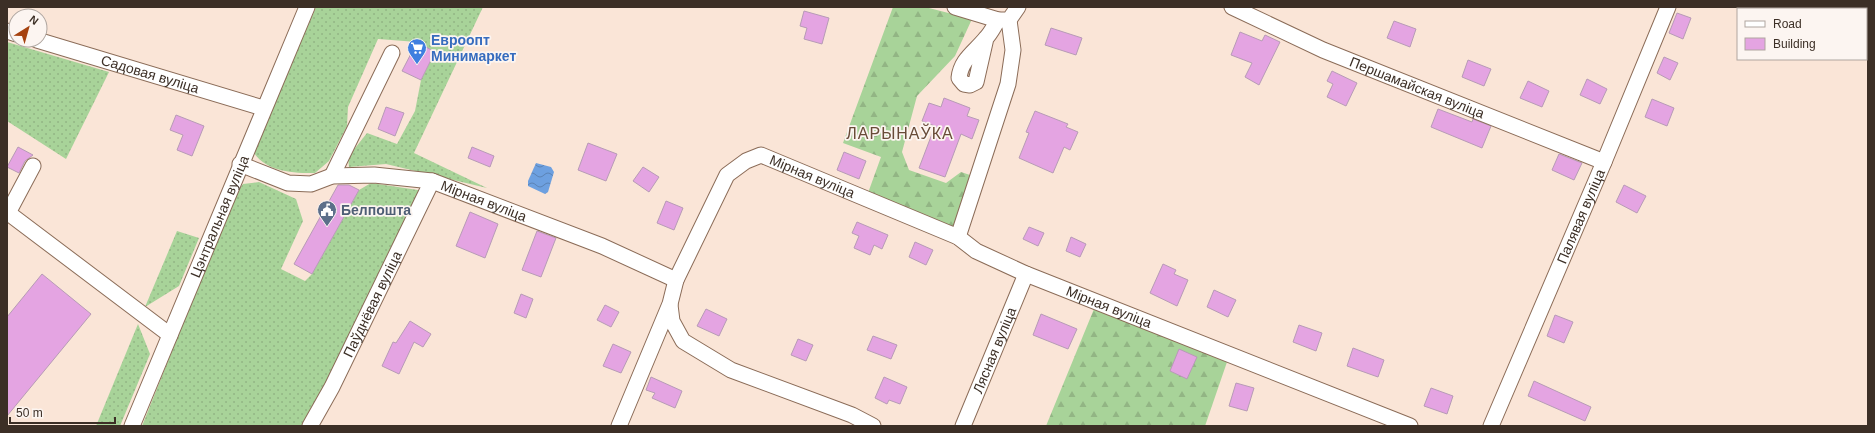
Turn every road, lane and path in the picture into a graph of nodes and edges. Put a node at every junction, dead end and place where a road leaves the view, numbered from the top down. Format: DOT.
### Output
graph roads {
  1 [pos="306,7"];
  2 [pos="955,7"];
  3 [pos="1018,7"];
  4 [pos="1232,7"];
  5 [pos="1668,7"];
  6 [pos="1004,20"];
  7 [pos="986,38"];
  8 [pos="48,43"];
  9 [pos="392,53"];
  10 [pos="263,108"];
  11 [pos="1604,162"];
  12 [pos="240,164"];
  13 [pos="33,166"];
  14 [pos="332,176"];
  15 [pos="432,181"];
  16 [pos="8,212"];
  17 [pos="958,237"];
  18 [pos="1026,274"];
  19 [pos="676,280"];
  20 [pos="670,304"];
  21 [pos="170,335"];
  22 [pos="132,426"];
  23 [pos="310,426"];
  24 [pos="619,426"];
  25 [pos="873,426"];
  26 [pos="962,426"];
  27 [pos="1410,426"];
  28 [pos="1492,426"];
  1 -- 10 [label="street, Цэнтральная вуліца"];
  2 -- 6 [label="street"];
  3 -- 6 [label="street"];
  4 -- 11 [label="street, Першамайская вуліца"];
  5 -- 11 [label="street, Палявая вуліца"];
  6 -- 7 [label="street"];
  6 -- 17 [label="street"];
  8 -- 10 [label="street, Садовая вуліца"];
  9 -- 14 [label="street"];
  10 -- 12 [label="street, Цэнтральная вуліца"];
  11 -- 28 [label="street, Палявая вуліца"];
  12 -- 14 [label="street, Мірная вуліца"];
  12 -- 21 [label="street, Цэнтральная вуліца"];
  13 -- 16 [label="street"];
  14 -- 15 [label="street, Мірная вуліца"];
  15 -- 19 [label="street, Мірная вуліца"];
  15 -- 23 [label="street, Паўднёвая вуліца"];
  16 -- 21 [label="street"];
  17 -- 18 [label="street, Мірная вуліца"];
  17 -- 19 [label="street, Мірная вуліца"];
  18 -- 26 [label="street, Лясная вуліца"];
  18 -- 27 [label="street, Мірная вуліца"];
  19 -- 20 [label="street"];
  20 -- 24 [label="street"];
  20 -- 25 [label="street"];
  21 -- 22 [label="street, Цэнтральная вуліца"];
}
